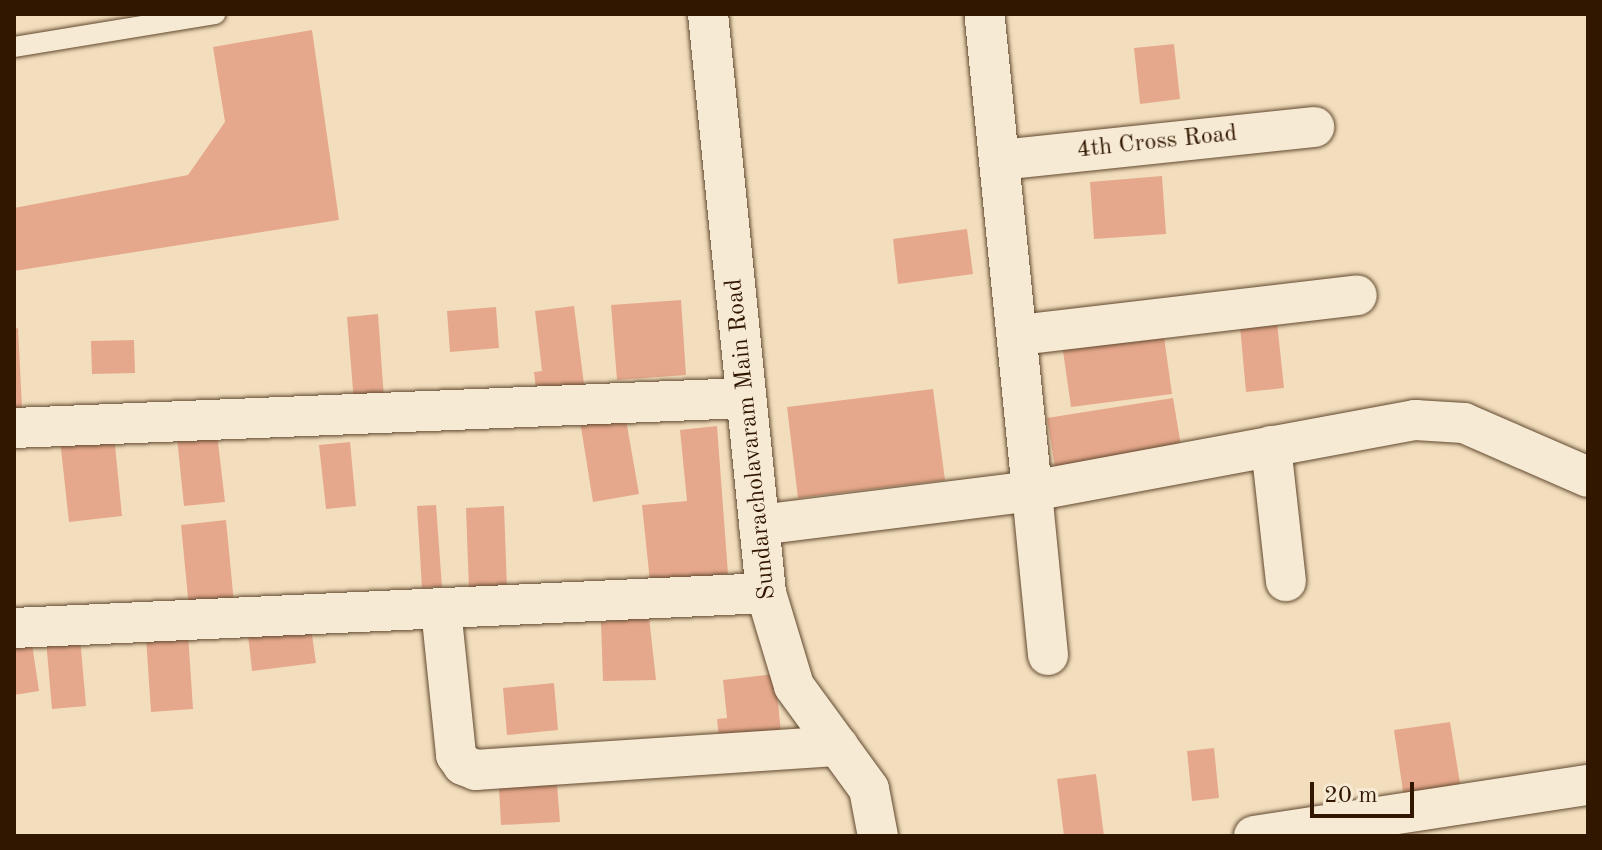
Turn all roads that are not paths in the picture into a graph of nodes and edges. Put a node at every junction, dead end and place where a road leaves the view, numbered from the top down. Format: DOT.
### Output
graph roads {
  1 [pos="215,14"];
  2 [pos="708,14"];
  3 [pos="984,14"];
  4 [pos="14,47"];
  5 [pos="1314,127"];
  6 [pos="1000,160"];
  7 [pos="1357,295"];
  8 [pos="1019,335"];
  9 [pos="746,398"];
  10 [pos="14,428"];
  11 [pos="1271,446"];
  12 [pos="1588,477"];
  13 [pos="1032,491"];
  14 [pos="759,525"];
  15 [pos="1286,581"];
  16 [pos="766,593"];
  17 [pos="441,609"];
  18 [pos="14,628"];
  19 [pos="1048,655"];
  20 [pos="838,746"];
  21 [pos="1588,785"];
  22 [pos="1475,821"];
  23 [pos="878,836"];
  24 [pos="1254,836"];
  1 -- 4 [label="lane"];
  2 -- 9 [label="street, Sundaracholavaram Main Road"];
  3 -- 6 [label="street"];
  5 -- 6 [label="street, 4th Cross Road"];
  6 -- 8 [label="street"];
  7 -- 8 [label="street"];
  8 -- 13 [label="street"];
  9 -- 10 [label="street"];
  9 -- 14 [label="street, Sundaracholavaram Main Road"];
  11 -- 12 [label="street"];
  11 -- 13 [label="street"];
  11 -- 15 [label="street"];
  13 -- 14 [label="street"];
  13 -- 19 [label="street"];
  14 -- 16 [label="street, Sundaracholavaram Main Road"];
  16 -- 17 [label="street"];
  16 -- 20 [label="street, Sundaracholavaram Main Road"];
  17 -- 18 [label="street"];
  17 -- 20 [label="street"];
  20 -- 23 [label="street, Sundaracholavaram Main Road"];
  21 -- 22 [label="street"];
  22 -- 24 [label="street"];
}
